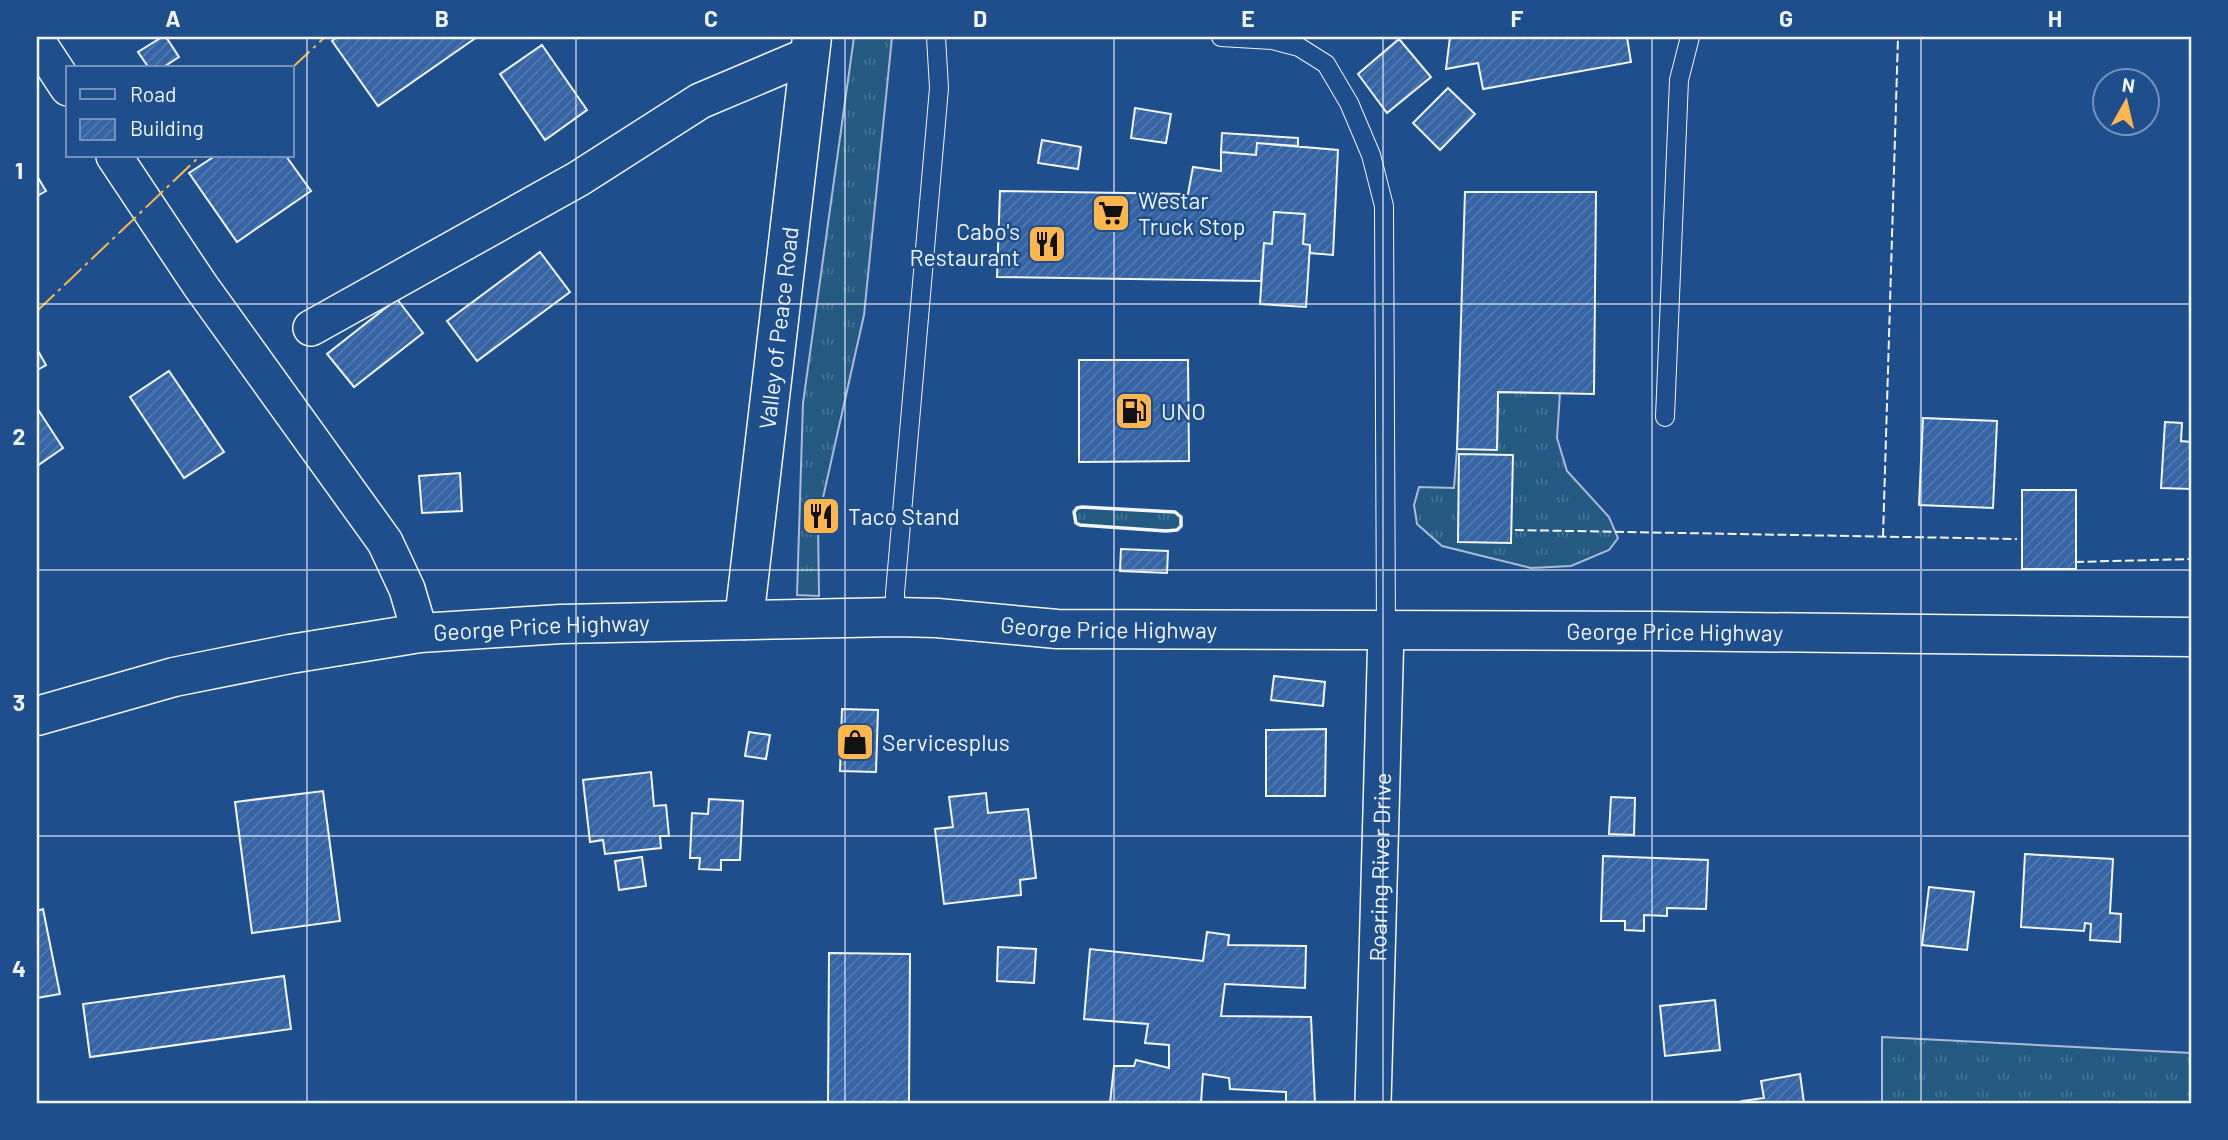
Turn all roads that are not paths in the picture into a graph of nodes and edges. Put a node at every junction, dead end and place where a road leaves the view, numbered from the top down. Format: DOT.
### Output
graph roads {
  1 [pos="936,37"];
  2 [pos="1221,37"];
  3 [pos="1690,37"];
  4 [pos="37,41"];
  5 [pos="812,45"];
  6 [pos="66,85"];
  7 [pos="115,158"];
  8 [pos="311,328"];
  9 [pos="1665,417"];
  10 [pos="895,617"];
  11 [pos="744,620"];
  12 [pos="1386,630"];
  13 [pos="420,633"];
  14 [pos="2191,637"];
  15 [pos="37,716"];
  16 [pos="1373,1103"];
  1 -- 10 [label="lane"];
  2 -- 12 [label="lane"];
  3 -- 9 [label="lane"];
  4 -- 6 [label="street"];
  5 -- 8 [label="street"];
  5 -- 11 [label="main road, Valley of Peace Road"];
  7 -- 13 [label="street"];
  10 -- 11 [label="main road, George Price Highway"];
  10 -- 12 [label="main road, George Price Highway"];
  11 -- 13 [label="main road, George Price Highway"];
  12 -- 14 [label="main road, George Price Highway"];
  12 -- 16 [label="street, Roaring River Drive"];
  13 -- 15 [label="main road, George Price Highway"];
}
